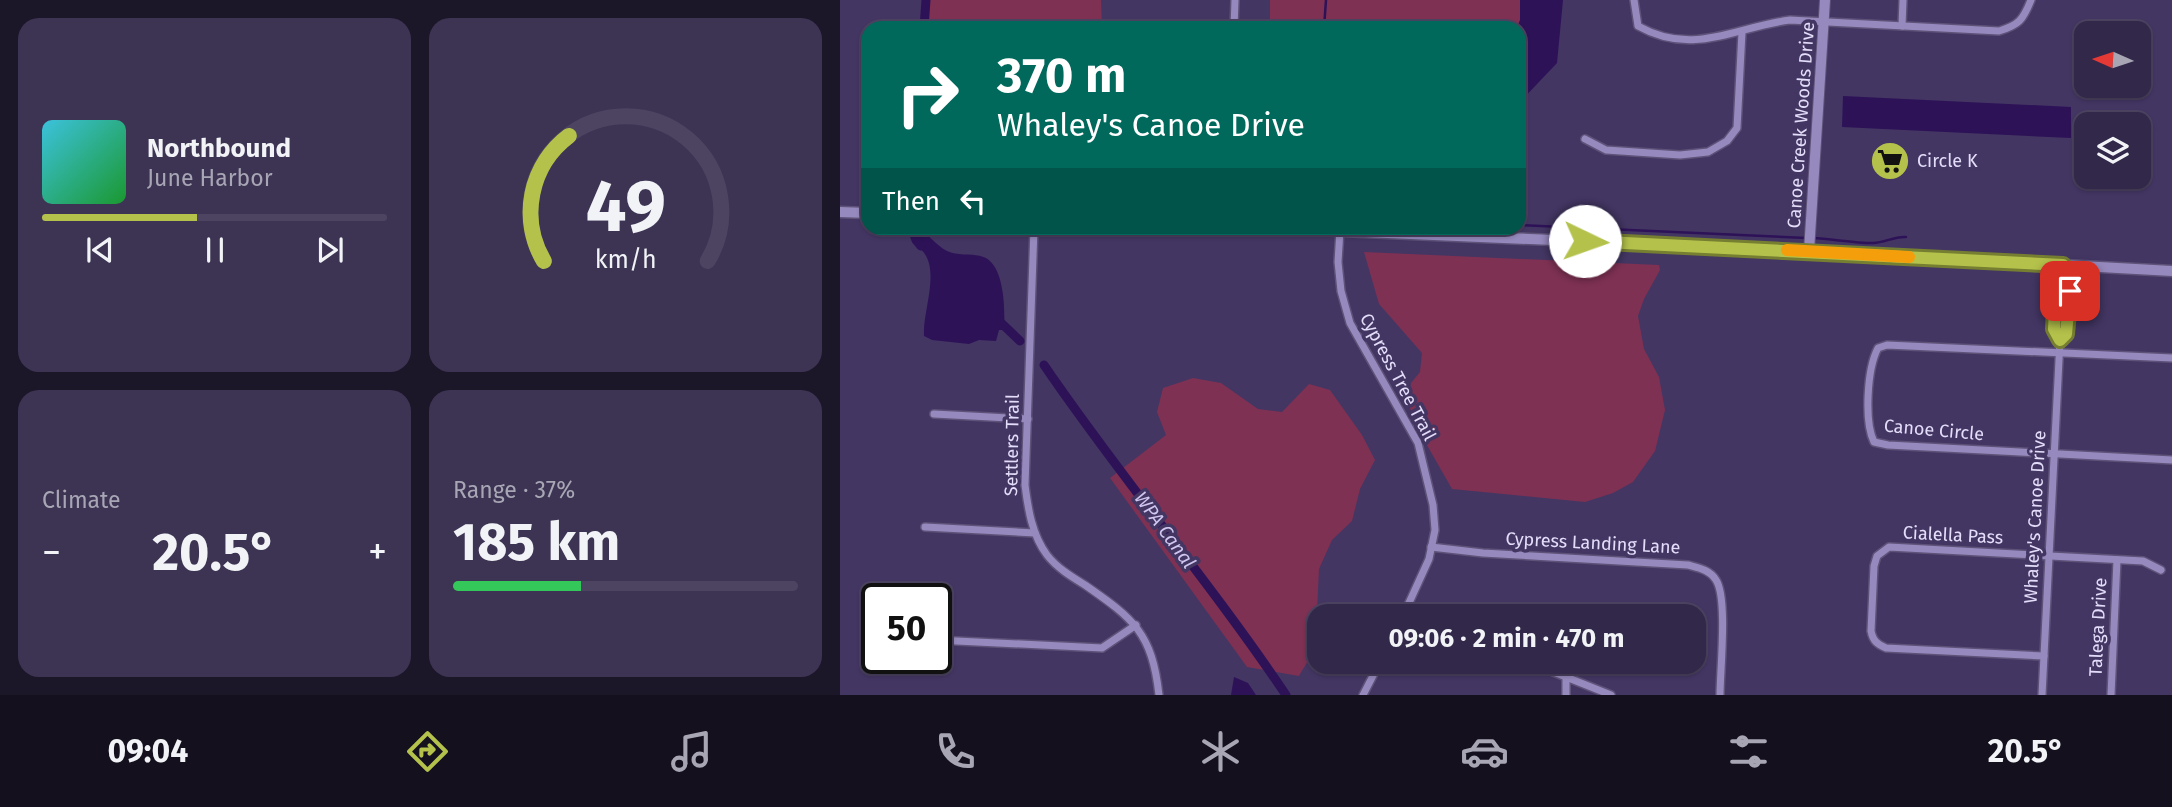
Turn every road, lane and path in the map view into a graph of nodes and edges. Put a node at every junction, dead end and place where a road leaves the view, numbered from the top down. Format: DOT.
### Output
graph roads {
  1 [pos="1235,0"];
  2 [pos="1634,0"];
  3 [pos="1825,0"];
  4 [pos="1903,0"];
  5 [pos="2031,0"];
  6 [pos="1234,21"];
  7 [pos="1824,21"];
  8 [pos="1902,26"];
  9 [pos="1742,32"];
  10 [pos="1585,139"];
  11 [pos="840,212"];
  12 [pos="861,214"];
  13 [pos="1034,235"];
  14 [pos="1340,235"];
  15 [pos="1452,235"];
  16 [pos="1809,251"];
  17 [pos="2063,265"];
  18 [pos="2172,271"];
  19 [pos="2063,281"];
  20 [pos="2060,340"];
  21 [pos="2059,353"];
  22 [pos="2172,358"];
  23 [pos="934,414"];
  24 [pos="1028,419"];
  25 [pos="2054,454"];
  26 [pos="2172,460"];
  27 [pos="925,527"];
  28 [pos="1035,533"];
  29 [pos="1432,547"];
  30 [pos="2049,556"];
  31 [pos="2117,560"];
  32 [pos="2161,570"];
  33 [pos="1408,604"];
  34 [pos="1136,625"];
  35 [pos="952,641"];
  36 [pos="2044,656"];
  37 [pos="1374,674"];
  38 [pos="1558,674"];
  39 [pos="1566,677"];
  40 [pos="1159,695"];
  41 [pos="1363,695"];
  42 [pos="1566,695"];
  43 [pos="1611,695"];
  44 [pos="1720,695"];
  45 [pos="2042,695"];
  46 [pos="2111,695"];
  1 -- 6 [label="street"];
  2 -- 9 [label="street"];
  3 -- 7 [label="street, Canoe Creek Woods Drive"];
  4 -- 8 [label="street"];
  5 -- 8 [label="street"];
  7 -- 8 [label="street"];
  7 -- 9 [label="street"];
  7 -- 16 [label="street, Canoe Creek Woods Drive"];
  9 -- 10 [label="street"];
  11 -- 12 [label="main road"];
  13 -- 24 [label="street, Settlers Trail"];
  14 -- 29 [label="street, Cypress Tree Trail"];
  15 -- 16 [label="main road"];
  16 -- 17 [label="main road"];
  17 -- 18 [label="main road"];
  17 -- 19 [label="street, Whaley's Canoe Drive"];
  19 -- 20 [label="street, Whaley's Canoe Drive"];
  19 -- 20 [label="street, Whaley's Canoe Drive"];
  20 -- 21 [label="street, Whaley's Canoe Drive"];
  21 -- 22 [label="street, Canoe Circle"];
  21 -- 25 [label="street, Whaley's Canoe Drive"];
  21 -- 25 [label="street, Canoe Circle"];
  23 -- 24 [label="street"];
  24 -- 28 [label="street, Settlers Trail"];
  25 -- 26 [label="street, Canoe Circle"];
  25 -- 30 [label="street, Whaley's Canoe Drive"];
  27 -- 28 [label="street"];
  28 -- 34 [label="street, Settlers Trail"];
  29 -- 33 [label="street, Cypress Tree Trail"];
  29 -- 44 [label="street, Cypress Landing Lane"];
  30 -- 31 [label="street, Cialella Pass"];
  30 -- 36 [label="street, Whaley's Canoe Drive"];
  30 -- 36 [label="street, Cialella Pass"];
  31 -- 32 [label="street, Cialella Pass"];
  31 -- 46 [label="street, Talega Drive"];
  34 -- 35 [label="street"];
  34 -- 40 [label="street, Settlers Trail"];
  36 -- 45 [label="street, Whaley's Canoe Drive"];
  37 -- 41 [label="street"];
  38 -- 39 [label="street"];
  39 -- 42 [label="street"];
  39 -- 43 [label="street"];
}
